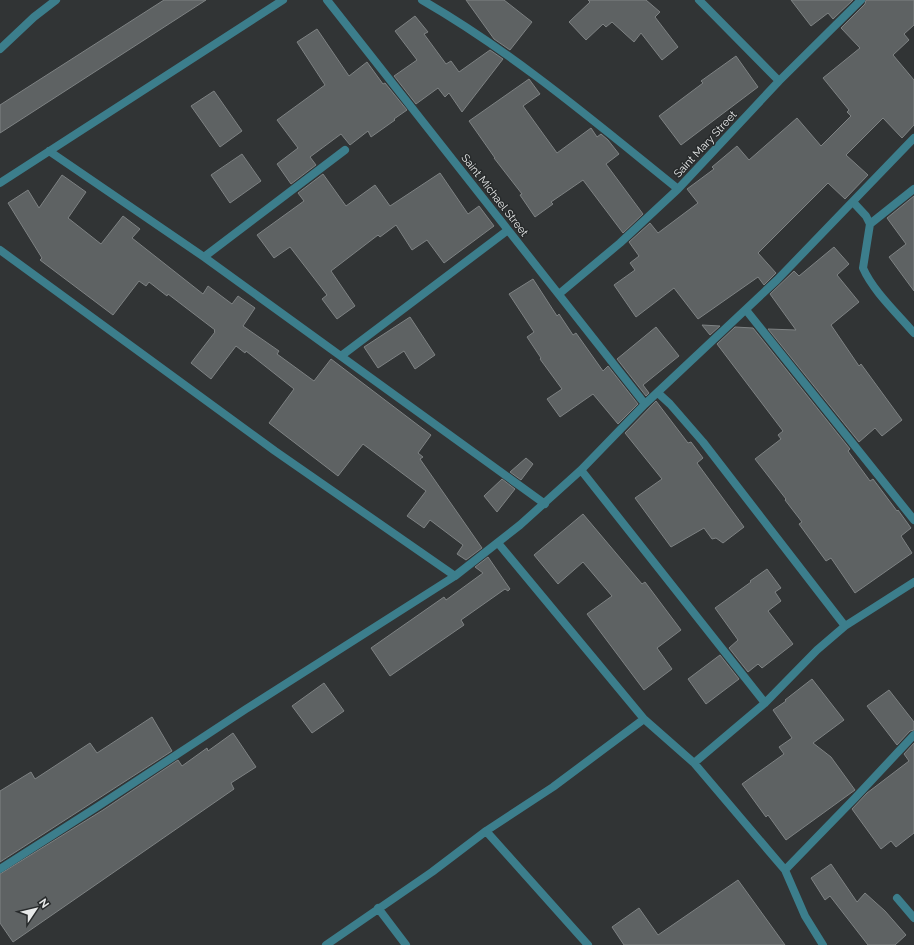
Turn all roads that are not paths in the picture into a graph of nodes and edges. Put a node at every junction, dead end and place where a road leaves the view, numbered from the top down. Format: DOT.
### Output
graph roads {
  1 [pos="56,0"];
  2 [pos="282,0"];
  3 [pos="327,0"];
  4 [pos="422,0"];
  5 [pos="699,0"];
  6 [pos="861,0"];
  7 [pos="0,49"];
  8 [pos="779,81"];
  9 [pos="914,138"];
  10 [pos="345,150"];
  11 [pos="49,152"];
  12 [pos="0,183"];
  13 [pos="678,189"];
  14 [pos="914,189"];
  15 [pos="853,202"];
  16 [pos="870,224"];
  17 [pos="508,230"];
  18 [pos="0,250"];
  19 [pos="204,258"];
  20 [pos="559,294"];
  21 [pos="746,310"];
  22 [pos="914,333"];
  23 [pos="342,356"];
  24 [pos="658,393"];
  25 [pos="645,404"];
  26 [pos="581,470"];
  27 [pos="545,504"];
  28 [pos="914,520"];
  29 [pos="498,543"];
  30 [pos="455,576"];
  31 [pos="914,582"];
  32 [pos="845,626"];
  33 [pos="765,703"];
  34 [pos="644,719"];
  35 [pos="914,735"];
  36 [pos="694,763"];
  37 [pos="486,831"];
  38 [pos="0,869"];
  39 [pos="785,870"];
  40 [pos="897,898"];
  41 [pos="378,908"];
  42 [pos="914,918"];
  43 [pos="326,945"];
  44 [pos="406,945"];
  45 [pos="588,945"];
  46 [pos="822,945"];
  1 -- 7 [label="street"];
  2 -- 11 [label="street"];
  3 -- 17 [label="street, Saint Michael Street"];
  4 -- 13 [label="street"];
  5 -- 8 [label="street"];
  6 -- 8 [label="street, Saint Mary Street"];
  8 -- 13 [label="street, Saint Mary Street"];
  9 -- 15 [label="street"];
  10 -- 19 [label="street"];
  11 -- 12 [label="street"];
  11 -- 19 [label="street"];
  13 -- 20 [label="street, Saint Mary Street"];
  14 -- 16 [label="street"];
  15 -- 16 [label="street"];
  15 -- 21 [label="street"];
  16 -- 22 [label="street"];
  17 -- 20 [label="street, Saint Michael Street"];
  17 -- 23 [label="street"];
  18 -- 30 [label="street"];
  19 -- 23 [label="street"];
  20 -- 25 [label="street, Saint Michael Street"];
  21 -- 24 [label="street"];
  21 -- 28 [label="street"];
  23 -- 27 [label="street"];
  24 -- 25 [label="street"];
  24 -- 32 [label="street"];
  25 -- 26 [label="street"];
  26 -- 27 [label="street"];
  26 -- 33 [label="street"];
  27 -- 29 [label="street"];
  29 -- 30 [label="street"];
  29 -- 34 [label="street"];
  30 -- 38 [label="street"];
  31 -- 32 [label="street"];
  32 -- 33 [label="street"];
  33 -- 36 [label="street"];
  34 -- 36 [label="street"];
  34 -- 37 [label="street"];
  35 -- 39 [label="street"];
  36 -- 39 [label="street"];
  37 -- 41 [label="street"];
  37 -- 45 [label="street"];
  39 -- 46 [label="street"];
  40 -- 42 [label="street"];
  41 -- 43 [label="street"];
  41 -- 44 [label="street"];
}
